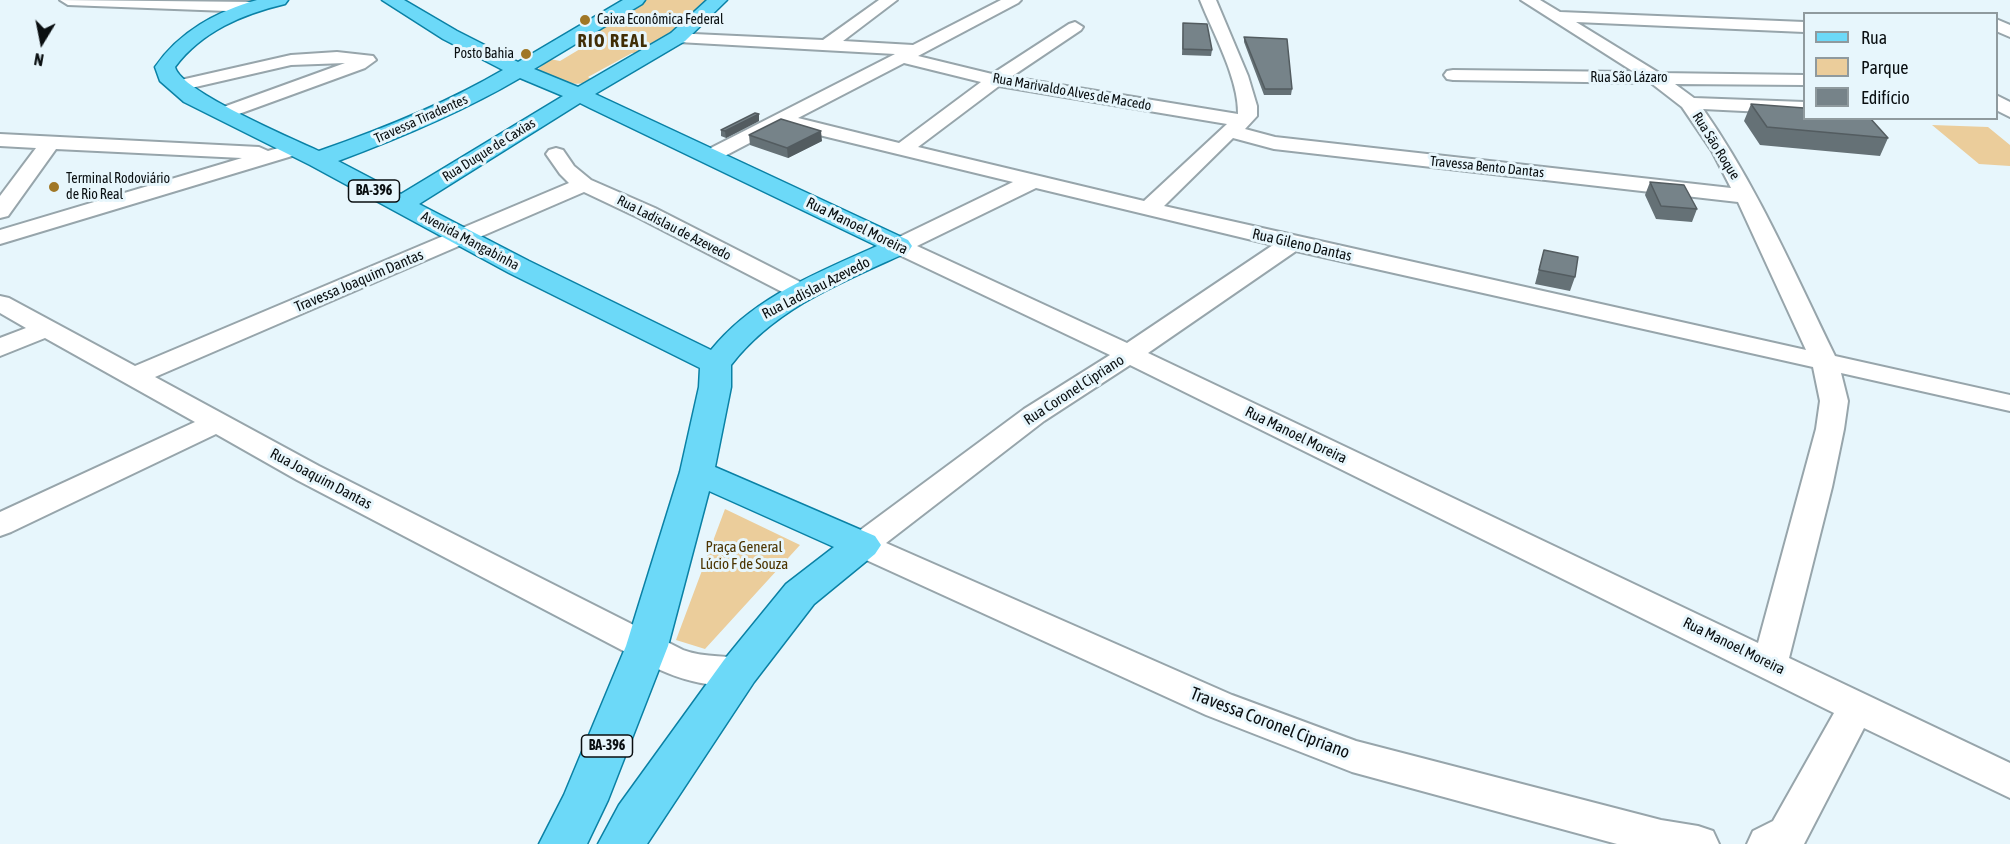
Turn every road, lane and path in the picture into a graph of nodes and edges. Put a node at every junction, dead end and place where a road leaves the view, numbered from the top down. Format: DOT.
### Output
graph roads {
  1 [pos="68,0"];
  2 [pos="279,0"];
  3 [pos="391,0"];
  4 [pos="636,0"];
  5 [pos="718,0"];
  6 [pos="889,0"];
  7 [pos="1013,0"];
  8 [pos="1208,0"];
  9 [pos="1529,0"];
  10 [pos="254,7"];
  11 [pos="1803,16"];
  12 [pos="1556,17"];
  13 [pos="1625,18"];
  14 [pos="1998,25"];
  15 [pos="1075,27"];
  16 [pos="1803,27"];
  17 [pos="2010,34"];
  18 [pos="678,37"];
  19 [pos="828,44"];
  20 [pos="909,54"];
  21 [pos="519,70"];
  22 [pos="1453,75"];
  23 [pos="1657,79"];
  24 [pos="995,80"];
  25 [pos="1803,80"];
  26 [pos="178,86"];
  27 [pos="579,95"];
  28 [pos="1998,102"];
  29 [pos="1689,104"];
  30 [pos="1803,108"];
  31 [pos="2010,111"];
  32 [pos="225,113"];
  33 [pos="780,120"];
  34 [pos="1237,126"];
  35 [pos="0,140"];
  36 [pos="50,143"];
  37 [pos="174,148"];
  38 [pos="902,150"];
  39 [pos="286,151"];
  40 [pos="556,153"];
  41 [pos="710,156"];
  42 [pos="318,160"];
  43 [pos="1033,181"];
  44 [pos="585,184"];
  45 [pos="147,194"];
  46 [pos="1746,196"];
  47 [pos="400,205"];
  48 [pos="1149,208"];
  49 [pos="0,211"];
  50 [pos="0,237"];
  51 [pos="464,237"];
  52 [pos="1292,243"];
  53 [pos="899,246"];
  54 [pos="801,292"];
  55 [pos="0,303"];
  56 [pos="44,329"];
  57 [pos="0,348"];
  58 [pos="1129,354"];
  59 [pos="1825,362"];
  60 [pos="716,364"];
  61 [pos="132,377"];
  62 [pos="2010,403"];
  63 [pos="219,422"];
  64 [pos="697,471"];
  65 [pos="0,525"];
  66 [pos="862,545"];
  67 [pos="647,646"];
  68 [pos="1770,663"];
  69 [pos="740,671"];
  70 [pos="1857,706"];
  71 [pos="2010,781"];
  72 [pos="563,844"];
  73 [pos="621,844"];
  74 [pos="1698,844"];
  75 [pos="1768,844"];
  1 -- 10 [label="street"];
  2 -- 10 [label="main road"];
  3 -- 21 [label="main road"];
  4 -- 21 [label="main road, Travessa Tiradentes"];
  5 -- 18 [label="main road, Rua Duque de Caxias"];
  6 -- 19 [label="street"];
  7 -- 20 [label="street"];
  8 -- 34 [label="street"];
  9 -- 12 [label="street, Rua São Roque"];
  10 -- 26 [label="main road"];
  11 -- 13 [label="street"];
  12 -- 13 [label="street"];
  12 -- 23 [label="street, Rua São Roque"];
  13 -- 16 [label="street"];
  14 -- 17 [label="street"];
  15 -- 24 [label="street"];
  18 -- 19 [label="street, Rua Marivaldo Alves de Macedo"];
  18 -- 27 [label="main road, Rua Duque de Caxias"];
  19 -- 20 [label="street, Rua Marivaldo Alves de Macedo"];
  20 -- 24 [label="street, Rua Marivaldo Alves de Macedo"];
  20 -- 33 [label="street"];
  21 -- 27 [label="main road, Rua Manoel Moreira"];
  21 -- 42 [label="main road, Travessa Tiradentes"];
  22 -- 23 [label="street, Rua São Lázaro"];
  23 -- 25 [label="street, Rua São Lázaro"];
  23 -- 29 [label="street, Rua São Roque"];
  24 -- 34 [label="street, Rua Marivaldo Alves de Macedo"];
  24 -- 38 [label="street"];
  26 -- 32 [label="main road, Avenida Mangabinha / BA-396"];
  26 -- 32 [label="street"];
  27 -- 41 [label="main road, Rua Manoel Moreira"];
  27 -- 47 [label="main road, Rua Duque de Caxias"];
  28 -- 31 [label="street"];
  29 -- 30 [label="street"];
  29 -- 46 [label="street, Rua São Roque"];
  32 -- 39 [label="main road, Avenida Mangabinha / BA-396"];
  33 -- 38 [label="street, Rua Gileno Dantas"];
  33 -- 41 [label="street"];
  34 -- 46 [label="street, Travessa Bento Dantas"];
  34 -- 48 [label="street"];
  35 -- 36 [label="street"];
  36 -- 37 [label="street"];
  36 -- 49 [label="street"];
  37 -- 39 [label="street"];
  37 -- 45 [label="street"];
  38 -- 43 [label="street, Rua Gileno Dantas"];
  39 -- 42 [label="main road, Avenida Mangabinha / BA-396"];
  39 -- 45 [label="street"];
  40 -- 44 [label="street, Rua Ladislau de Azevedo"];
  41 -- 53 [label="main road, Rua Manoel Moreira"];
  42 -- 47 [label="main road, Avenida Mangabinha / BA-396"];
  43 -- 48 [label="street, Rua Gileno Dantas"];
  43 -- 53 [label="street"];
  44 -- 51 [label="street, Travessa Joaquim Dantas"];
  44 -- 54 [label="street, Rua Ladislau de Azevedo"];
  45 -- 50 [label="street"];
  46 -- 59 [label="street, Rua São Roque"];
  47 -- 51 [label="main road, Avenida Mangabinha / BA-396"];
  48 -- 52 [label="street, Rua Gileno Dantas"];
  51 -- 60 [label="main road, Avenida Mangabinha / BA-396"];
  51 -- 61 [label="street, Travessa Joaquim Dantas"];
  52 -- 58 [label="street, Rua Coronel Cipriano"];
  52 -- 59 [label="street, Rua Gileno Dantas"];
  53 -- 54 [label="main road, Rua Ladislau Azevedo"];
  53 -- 58 [label="street, Rua Manoel Moreira"];
  54 -- 60 [label="main road, Rua Ladislau Azevedo"];
  55 -- 56 [label="street, Rua Joaquim Dantas"];
  56 -- 57 [label="street"];
  56 -- 61 [label="street, Rua Joaquim Dantas"];
  58 -- 66 [label="street, Rua Coronel Cipriano"];
  58 -- 68 [label="street, Rua Manoel Moreira"];
  59 -- 62 [label="street, Rua Gileno Dantas"];
  59 -- 68 [label="street, Rua São Roque"];
  60 -- 64 [label="main road, BA-396"];
  61 -- 63 [label="street, Rua Joaquim Dantas"];
  63 -- 65 [label="street"];
  63 -- 67 [label="street, Rua Joaquim Dantas"];
  64 -- 66 [label="main road"];
  64 -- 67 [label="main road, BA-396"];
  66 -- 69 [label="main road"];
  66 -- 74 [label="street, Travessa Coronel Cipriano"];
  67 -- 69 [label="street"];
  67 -- 72 [label="main road, BA-396"];
  68 -- 70 [label="street, Rua Manoel Moreira"];
  69 -- 73 [label="main road"];
  70 -- 71 [label="street, Rua Manoel Moreira"];
  70 -- 75 [label="street"];
}
